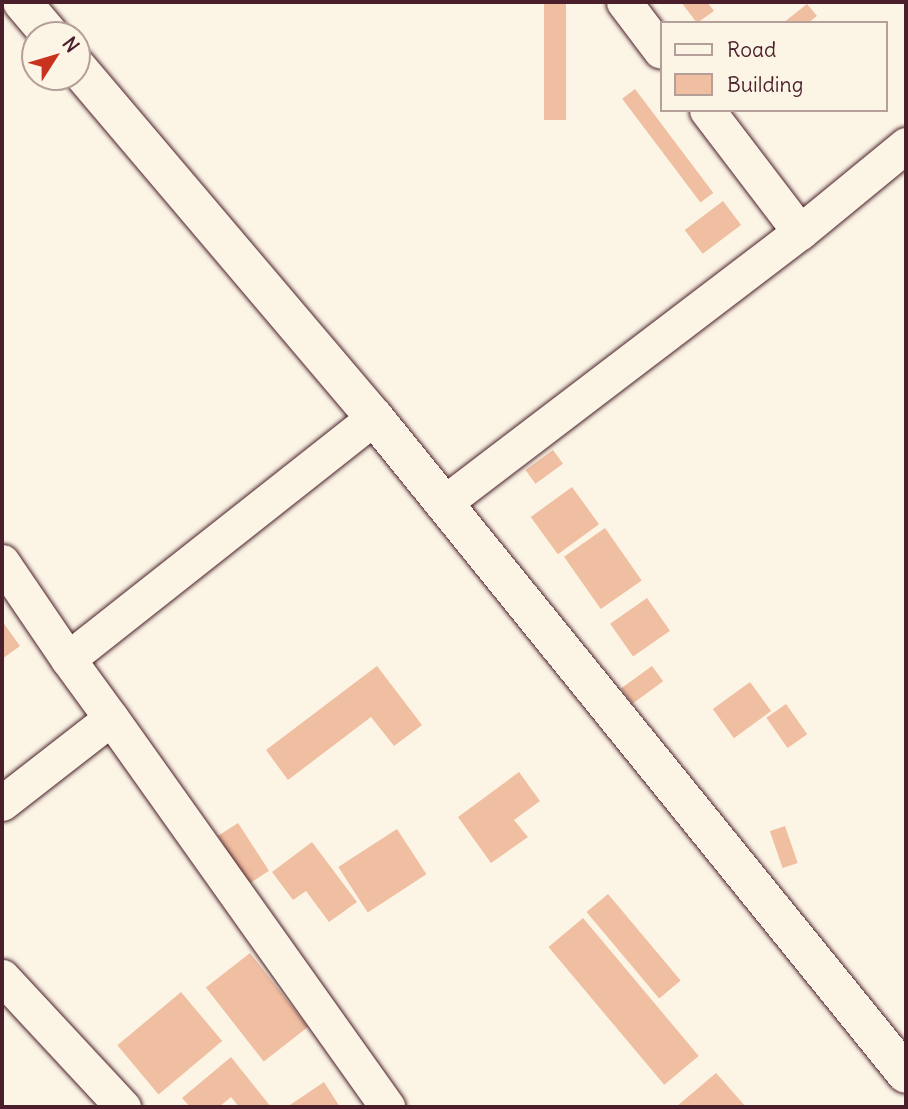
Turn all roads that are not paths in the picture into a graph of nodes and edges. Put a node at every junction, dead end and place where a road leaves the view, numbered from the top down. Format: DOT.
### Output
graph roads {
  1 [pos="22,2"];
  2 [pos="624,2"];
  3 [pos="38,21"];
  4 [pos="660,50"];
  5 [pos="91,83"];
  6 [pos="709,112"];
  7 [pos="906,145"];
  8 [pos="800,232"];
  9 [pos="374,417"];
  10 [pos="444,503"];
  11 [pos="2,562"];
  12 [pos="68,659"];
  13 [pos="111,718"];
  14 [pos="2,803"];
  15 [pos="2,977"];
  16 [pos="906,1074"];
  17 [pos="123,1107"];
  18 [pos="387,1107"];
  1 -- 3 [label="main road"];
  2 -- 4 [label="street"];
  5 -- 9 [label="main road"];
  6 -- 8 [label="street"];
  7 -- 8 [label="street"];
  8 -- 10 [label="street"];
  9 -- 10 [label="main road"];
  9 -- 12 [label="street"];
  10 -- 16 [label="main road"];
  11 -- 12 [label="street"];
  12 -- 13 [label="street"];
  13 -- 14 [label="street"];
  13 -- 18 [label="street"];
  15 -- 17 [label="street"];
}
